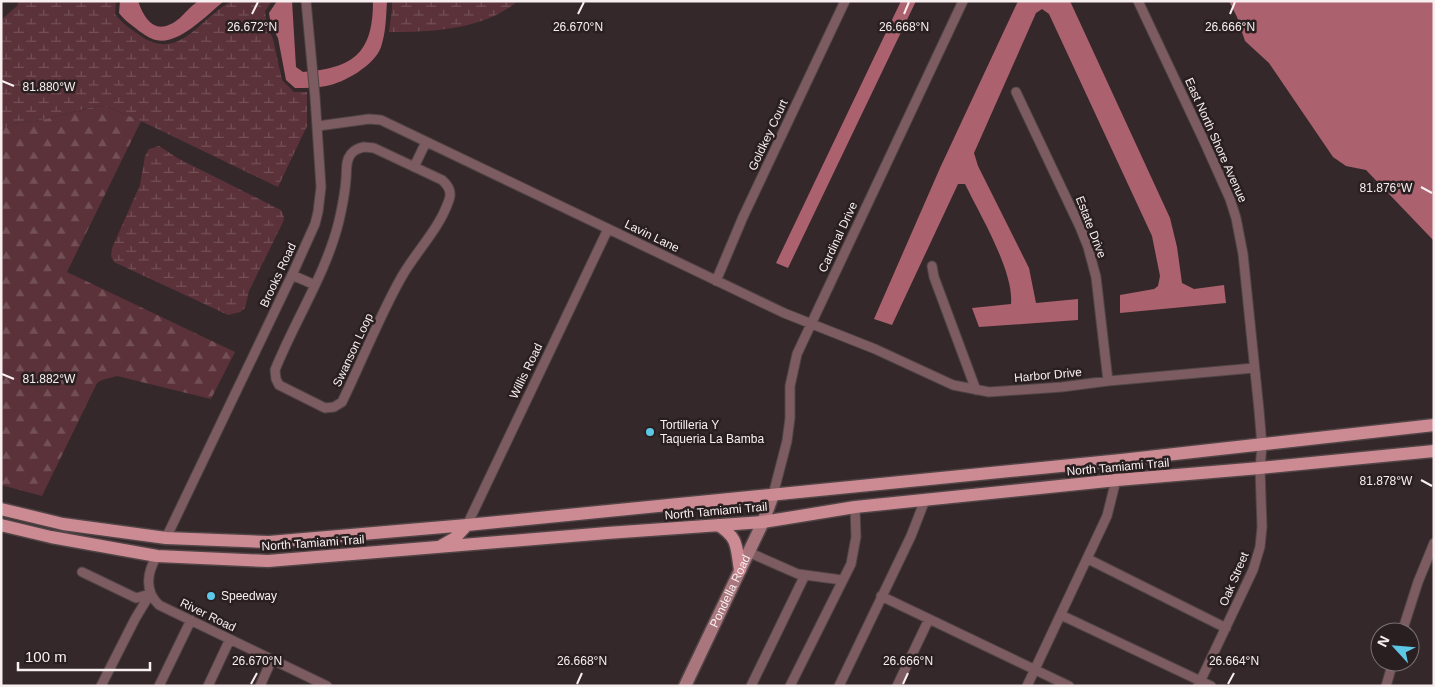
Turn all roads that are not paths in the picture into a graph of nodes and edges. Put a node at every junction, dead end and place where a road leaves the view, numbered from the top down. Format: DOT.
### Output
graph roads {
  1 [pos="306,1"];
  2 [pos="845,1"];
  3 [pos="963,1"];
  4 [pos="1138,1"];
  5 [pos="1016,92"];
  6 [pos="318,126"];
  7 [pos="426,142"];
  8 [pos="414,167"];
  9 [pos="608,229"];
  10 [pos="932,266"];
  11 [pos="292,275"];
  12 [pos="716,281"];
  13 [pos="315,285"];
  14 [pos="811,324"];
  15 [pos="1254,368"];
  16 [pos="1108,381"];
  17 [pos="976,390"];
  18 [pos="1434,426"];
  19 [pos="1262,446"];
  20 [pos="1434,451"];
  21 [pos="1120,460"];
  22 [pos="1260,468"];
  23 [pos="1117,480"];
  24 [pos="773,495"];
  25 [pos="925,500"];
  26 [pos="855,507"];
  27 [pos="1,509"];
  28 [pos="763,522"];
  29 [pos="1,525"];
  30 [pos="466,525"];
  31 [pos="718,525"];
  32 [pos="166,538"];
  33 [pos="202,540"];
  34 [pos="1434,543"];
  35 [pos="436,548"];
  36 [pos="124,551"];
  37 [pos="748,552"];
  38 [pos="157,556"];
  39 [pos="1088,559"];
  40 [pos="740,570"];
  41 [pos="82,572"];
  42 [pos="805,575"];
  43 [pos="842,580"];
  44 [pos="150,594"];
  45 [pos="881,596"];
  46 [pos="1061,615"];
  47 [pos="929,619"];
  48 [pos="191,620"];
  49 [pos="1405,622"];
  50 [pos="1226,628"];
  51 [pos="230,639"];
  52 [pos="272,660"];
  53 [pos="1035,669"];
  54 [pos="1390,672"];
  55 [pos="1199,683"];
  56 [pos="101,686"];
  57 [pos="159,686"];
  58 [pos="208,686"];
  59 [pos="260,686"];
  60 [pos="327,686"];
  61 [pos="685,686"];
  62 [pos="751,686"];
  63 [pos="790,686"];
  64 [pos="839,686"];
  65 [pos="897,686"];
  66 [pos="1027,686"];
  67 [pos="1069,686"];
  68 [pos="1211,686"];
  69 [pos="1386,686"];
  1 -- 6 [label="street, Brooks Road"];
  2 -- 12 [label="street, Goldkey Court"];
  3 -- 14 [label="street, Cardinal Drive"];
  4 -- 15 [label="street, East North Shore Avenue"];
  5 -- 16 [label="street, Estate Drive"];
  6 -- 7 [label="street, Lavin Lane"];
  6 -- 11 [label="street, Brooks Road"];
  7 -- 8 [label="street"];
  7 -- 9 [label="street, Lavin Lane"];
  8 -- 13 [label="street, Swanson Loop"];
  8 -- 13 [label="street, Swanson Loop"];
  9 -- 12 [label="street, Lavin Lane"];
  9 -- 30 [label="street, Willis Road"];
  10 -- 17 [label="street"];
  11 -- 13 [label="street"];
  11 -- 32 [label="street, Brooks Road"];
  12 -- 14 [label="street, Lavin Lane"];
  14 -- 17 [label="street, Lavin Lane"];
  14 -- 24 [label="street, Cardinal Drive"];
  15 -- 16 [label="street, Harbor Drive"];
  15 -- 19 [label="street, East North Shore Avenue"];
  16 -- 17 [label="street, Harbor Drive"];
  18 -- 19 [label="main road, North Tamiami Trail"];
  19 -- 21 [label="main road, North Tamiami Trail"];
  19 -- 22 [label="street, Oak Street"];
  20 -- 22 [label="main road, North Tamiami Trail"];
  21 -- 23 [label="street"];
  21 -- 24 [label="main road, North Tamiami Trail"];
  22 -- 23 [label="main road, North Tamiami Trail"];
  22 -- 50 [label="street, Oak Street"];
  23 -- 25 [label="main road, North Tamiami Trail"];
  23 -- 39 [label="street"];
  24 -- 28 [label="main road, Pondella Road"];
  24 -- 30 [label="main road, North Tamiami Trail"];
  25 -- 26 [label="main road, North Tamiami Trail"];
  25 -- 45 [label="street"];
  26 -- 28 [label="main road, North Tamiami Trail"];
  26 -- 43 [label="street"];
  27 -- 32 [label="main road, North Tamiami Trail"];
  28 -- 31 [label="main road, North Tamiami Trail"];
  28 -- 37 [label="main road, Pondella Road"];
  29 -- 36 [label="main road, North Tamiami Trail"];
  30 -- 33 [label="main road, North Tamiami Trail"];
  30 -- 35 [label="main road"];
  31 -- 35 [label="main road, North Tamiami Trail"];
  31 -- 40 [label="main road"];
  32 -- 33 [label="main road, North Tamiami Trail"];
  32 -- 36 [label="main road"];
  33 -- 38 [label="main road"];
  34 -- 49 [label="street"];
  35 -- 38 [label="main road, North Tamiami Trail"];
  36 -- 38 [label="main road, North Tamiami Trail"];
  37 -- 40 [label="main road, Pondella Road"];
  37 -- 42 [label="street"];
  38 -- 44 [label="street"];
  39 -- 46 [label="street"];
  39 -- 50 [label="street"];
  40 -- 61 [label="main road, Pondella Road"];
  41 -- 44 [label="street"];
  42 -- 43 [label="street"];
  42 -- 62 [label="street"];
  43 -- 63 [label="street"];
  44 -- 48 [label="street, River Road"];
  44 -- 56 [label="street"];
  45 -- 47 [label="street"];
  45 -- 64 [label="street"];
  46 -- 53 [label="street"];
  46 -- 55 [label="street"];
  47 -- 53 [label="street"];
  47 -- 65 [label="street"];
  48 -- 51 [label="street, River Road"];
  48 -- 57 [label="street"];
  50 -- 55 [label="street, Oak Street"];
  51 -- 52 [label="street, River Road"];
  51 -- 58 [label="street"];
  52 -- 59 [label="street"];
  52 -- 60 [label="street, River Road"];
  53 -- 66 [label="street"];
  53 -- 67 [label="street"];
  54 -- 69 [label="street"];
  55 -- 68 [label="street"];
}
